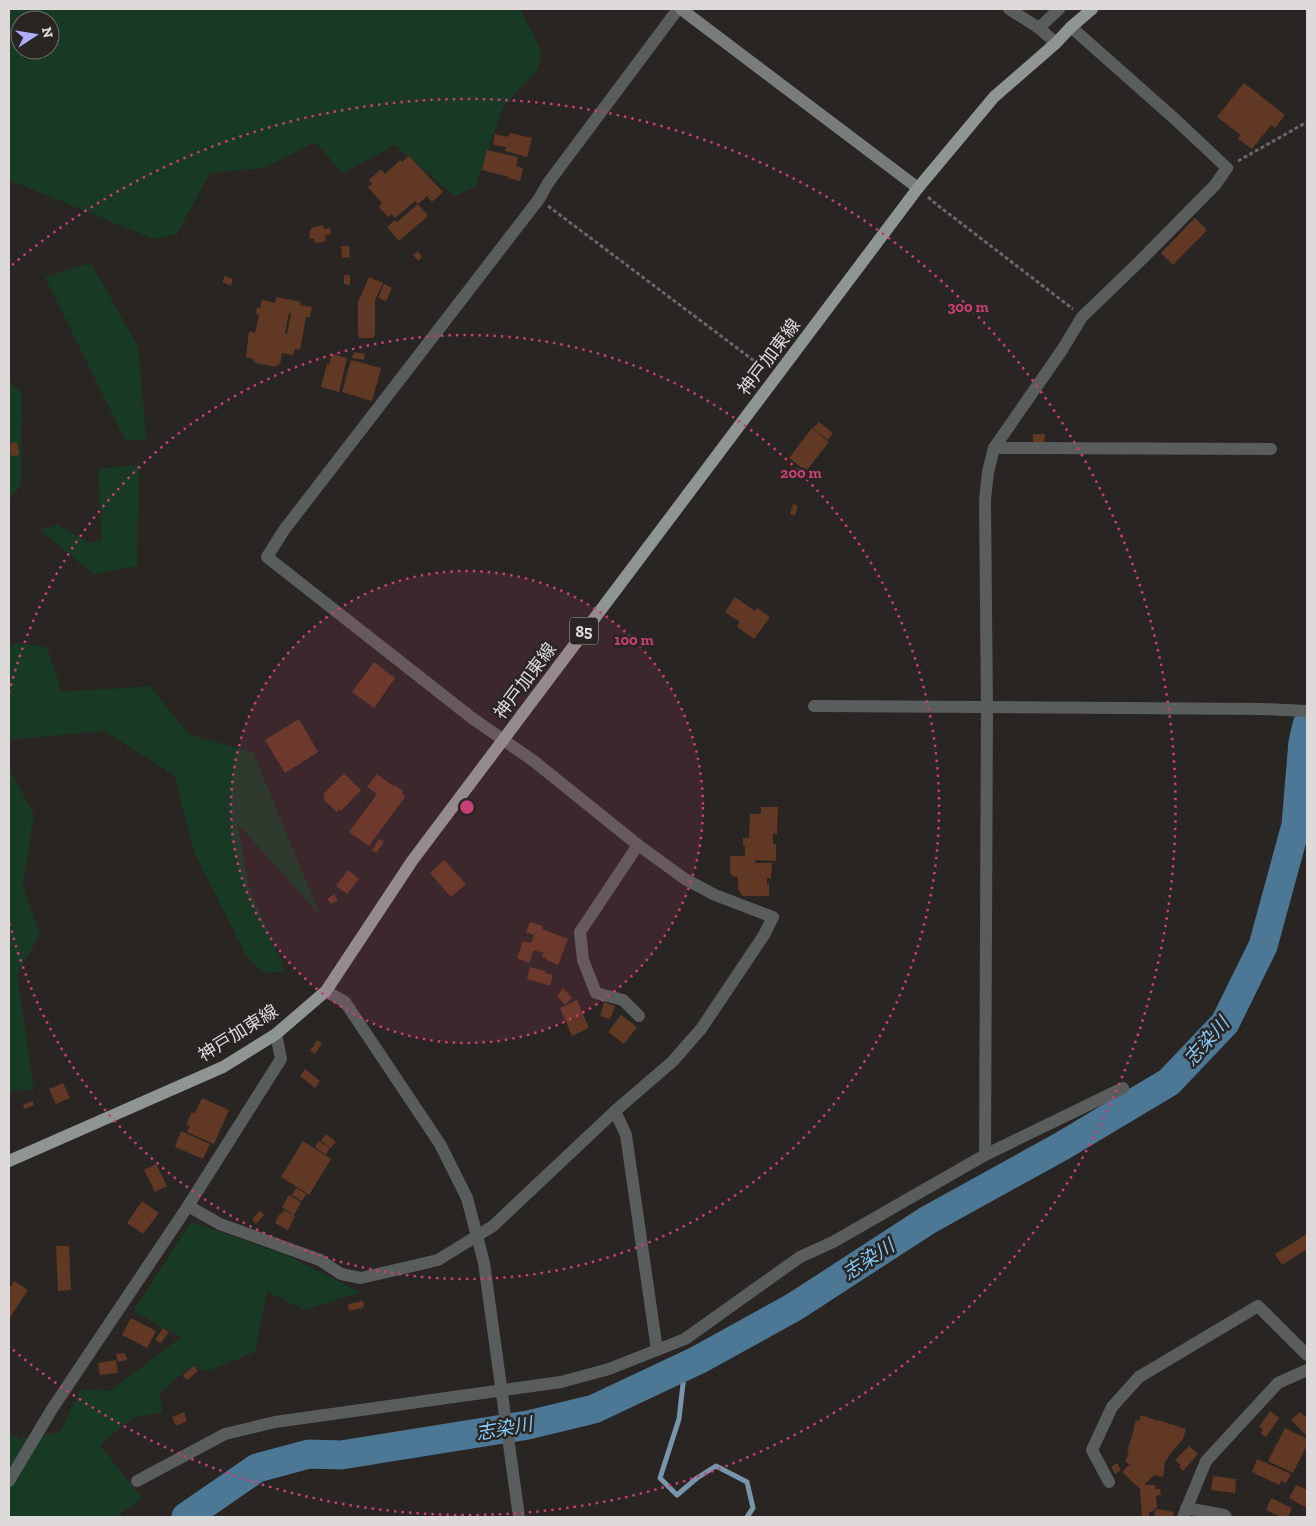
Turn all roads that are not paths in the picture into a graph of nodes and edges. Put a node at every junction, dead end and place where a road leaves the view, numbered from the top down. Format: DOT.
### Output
graph roads {
  1 [pos="680,9"];
  2 [pos="1009,9"];
  3 [pos="1059,9"];
  4 [pos="1092,9"];
  5 [pos="1071,27"];
  6 [pos="1038,28"];
  7 [pos="1056,43"];
  8 [pos="918,188"];
  9 [pos="994,448"];
  10 [pos="1271,450"];
  11 [pos="814,706"];
  12 [pos="987,708"];
  13 [pos="1307,711"];
  14 [pos="504,739"];
  15 [pos="638,845"];
  16 [pos="326,991"];
  17 [pos="639,1016"];
  18 [pos="276,1034"];
  19 [pos="1122,1088"];
  20 [pos="615,1111"];
  21 [pos="985,1155"];
  22 [pos="9,1161"];
  23 [pos="188,1206"];
  24 [pos="657,1350"];
  25 [pos="1307,1355"];
  26 [pos="1307,1370"];
  27 [pos="9,1481"];
  28 [pos="137,1481"];
  29 [pos="1109,1482"];
  30 [pos="1184,1513"];
  31 [pos="519,1517"];
  32 [pos="1226,1517"];
  1 -- 8 [label="street"];
  1 -- 14 [label="street"];
  2 -- 6 [label="street"];
  3 -- 6 [label="street"];
  4 -- 5 [label="main road, 神戸加東線 / 85"];
  5 -- 7 [label="main road, 神戸加東線 / 85"];
  5 -- 9 [label="street"];
  6 -- 7 [label="street"];
  7 -- 8 [label="main road, 神戸加東線 / 85"];
  8 -- 14 [label="main road, 神戸加東線 / 85"];
  9 -- 10 [label="street"];
  9 -- 12 [label="street"];
  11 -- 12 [label="street"];
  12 -- 13 [label="street"];
  12 -- 21 [label="street"];
  14 -- 15 [label="street"];
  14 -- 16 [label="main road, 神戸加東線 / 85"];
  15 -- 17 [label="street"];
  15 -- 20 [label="street"];
  16 -- 18 [label="main road, 神戸加東線 / 85"];
  16 -- 31 [label="street"];
  18 -- 22 [label="main road, 神戸加東線 / 85"];
  18 -- 23 [label="street"];
  19 -- 21 [label="street"];
  20 -- 23 [label="street"];
  20 -- 24 [label="street"];
  21 -- 24 [label="street"];
  23 -- 27 [label="street"];
  24 -- 28 [label="street"];
  25 -- 29 [label="street"];
  26 -- 30 [label="street"];
  30 -- 32 [label="street"];
}
